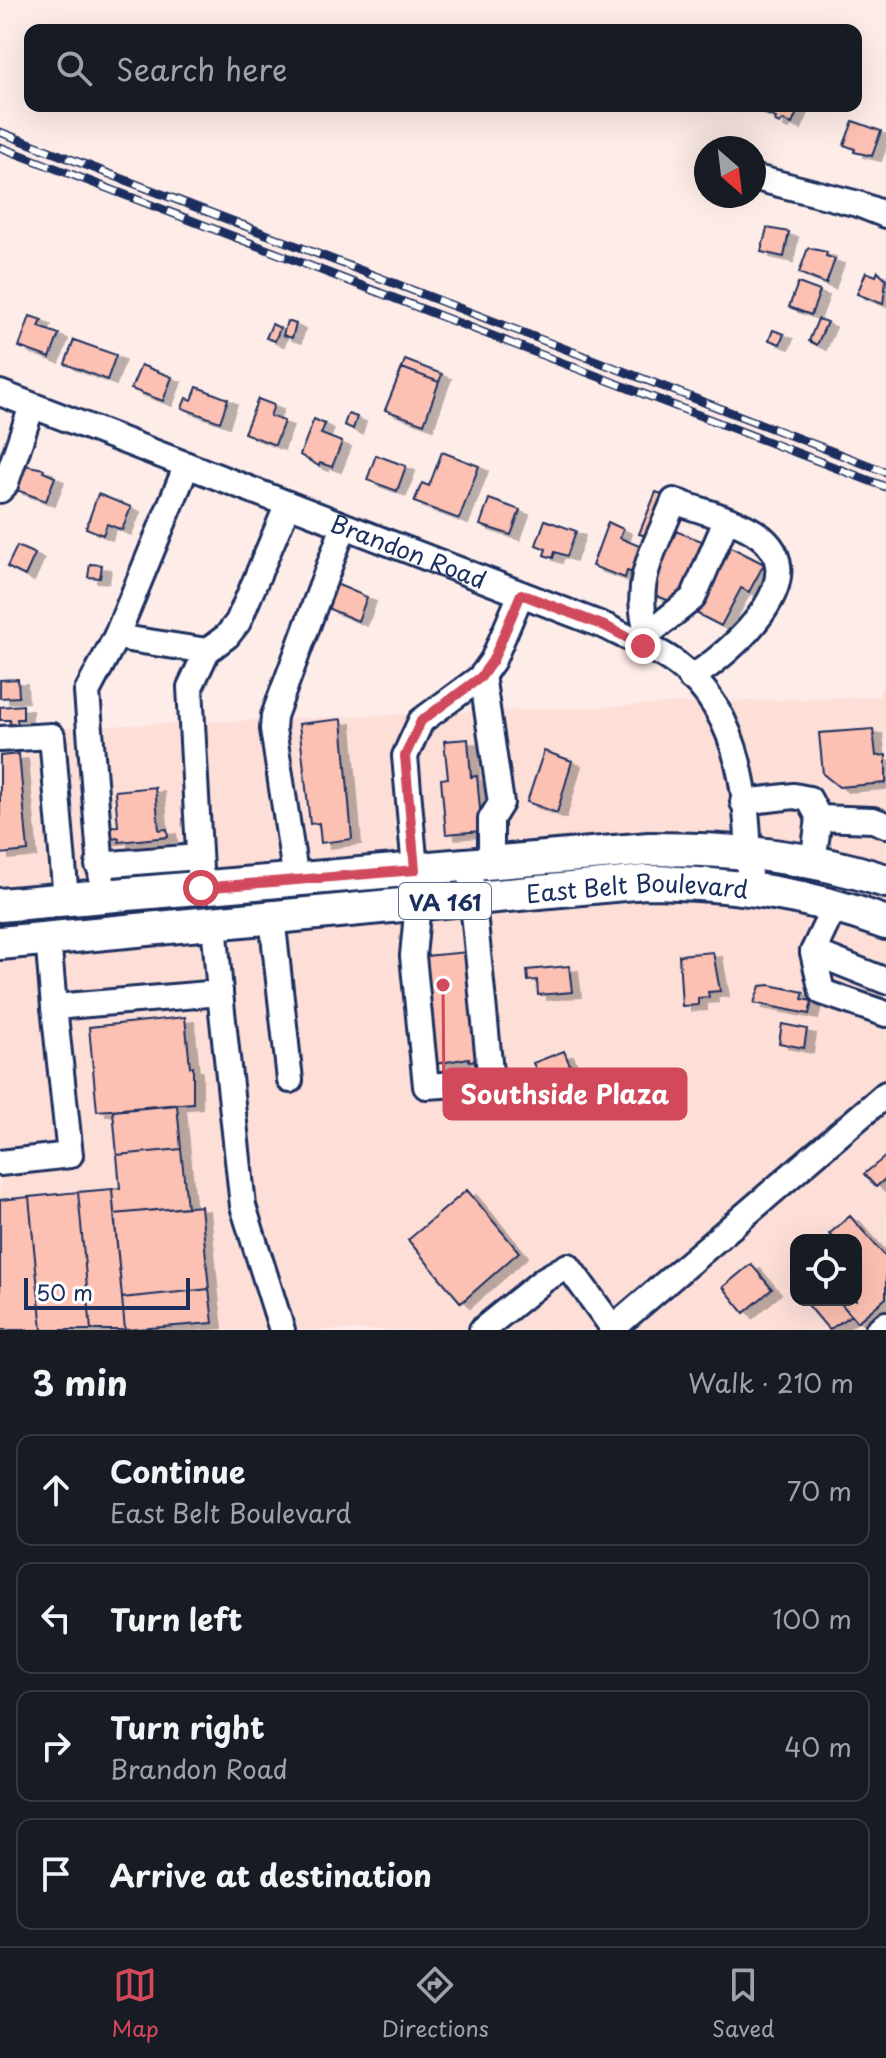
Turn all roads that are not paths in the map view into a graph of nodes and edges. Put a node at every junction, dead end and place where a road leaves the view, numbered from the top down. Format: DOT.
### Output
graph roads {
  1 [pos="766,181"];
  2 [pos="886,215"];
  3 [pos="0,393"];
  4 [pos="32,406"];
  5 [pos="187,465"];
  6 [pos="0,490"];
  7 [pos="288,504"];
  8 [pos="726,521"];
  9 [pos="344,526"];
  10 [pos="521,594"];
  11 [pos="642,601"];
  12 [pos="676,615"];
  13 [pos="116,637"];
  14 [pos="646,640"];
  15 [pos="207,651"];
  16 [pos="482,675"];
  17 [pos="691,678"];
  18 [pos="0,739"];
  19 [pos="743,802"];
  20 [pos="819,818"];
  21 [pos="886,825"];
  22 [pos="749,851"];
  23 [pos="813,862"];
  24 [pos="480,864"];
  25 [pos="415,870"];
  26 [pos="200,872"];
  27 [pos="100,880"];
  28 [pos="296,880"];
  29 [pos="886,881"];
  30 [pos="749,886"];
  31 [pos="472,898"];
  32 [pos="66,899"];
  33 [pos="418,903"];
  34 [pos="0,905"];
  35 [pos="835,905"];
  36 [pos="272,917"];
  37 [pos="214,922"];
  38 [pos="886,923"];
  39 [pos="48,938"];
  40 [pos="0,943"];
  41 [pos="813,952"];
  42 [pos="886,981"];
  43 [pos="220,993"];
  44 [pos="54,1007"];
  45 [pos="886,1014"];
  46 [pos="290,1080"];
  47 [pos="886,1094"];
  48 [pos="0,1163"];
  49 [pos="886,1324"];
  50 [pos="623,1326"];
  51 [pos="282,1330"];
  52 [pos="482,1330"];
  53 [pos="878,1330"];
  1 -- 2 [label="street"];
  3 -- 4 [label="street, Brandon Road"];
  4 -- 5 [label="street, Brandon Road"];
  4 -- 6 [label="street"];
  5 -- 7 [label="street, Brandon Road"];
  5 -- 13 [label="street"];
  7 -- 9 [label="street, Brandon Road"];
  7 -- 15 [label="street"];
  8 -- 11 [label="street"];
  8 -- 12 [label="street"];
  8 -- 17 [label="street"];
  9 -- 10 [label="street, Brandon Road"];
  9 -- 28 [label="street"];
  10 -- 14 [label="street, Brandon Road"];
  10 -- 16 [label="street"];
  11 -- 12 [label="street"];
  11 -- 14 [label="street"];
  12 -- 14 [label="street"];
  13 -- 15 [label="street"];
  13 -- 27 [label="street"];
  14 -- 17 [label="street, Brandon Road"];
  15 -- 26 [label="street"];
  16 -- 24 [label="street"];
  16 -- 25 [label="street"];
  17 -- 19 [label="street, Brandon Road"];
  18 -- 32 [label="street"];
  19 -- 20 [label="street"];
  19 -- 22 [label="street, Brandon Road"];
  20 -- 21 [label="street"];
  20 -- 23 [label="street"];
  22 -- 23 [label="main road, East Belt Boulevard / VA 161"];
  22 -- 24 [label="main road, East Belt Boulevard / VA 161"];
  22 -- 30 [label="street, Brandon Road"];
  23 -- 29 [label="main road, East Belt Boulevard / VA 161"];
  24 -- 25 [label="main road, East Belt Boulevard / VA 161"];
  24 -- 31 [label="street"];
  25 -- 28 [label="main road, East Belt Boulevard / VA 161"];
  25 -- 33 [label="street"];
  26 -- 27 [label="main road, East Belt Boulevard / VA 161"];
  26 -- 28 [label="main road, East Belt Boulevard / VA 161"];
  27 -- 32 [label="main road, East Belt Boulevard / VA 161"];
  30 -- 31 [label="main road, East Belt Boulevard / VA 161"];
  30 -- 35 [label="main road, East Belt Boulevard / VA 161"];
  31 -- 33 [label="main road, East Belt Boulevard / VA 161"];
  31 -- 33 [label="street"];
  32 -- 34 [label="main road, East Belt Boulevard / VA 161"];
  33 -- 36 [label="main road, East Belt Boulevard / VA 161"];
  35 -- 38 [label="main road, East Belt Boulevard / VA 161"];
  35 -- 41 [label="street"];
  36 -- 37 [label="main road, East Belt Boulevard / VA 161"];
  36 -- 46 [label="street"];
  37 -- 39 [label="main road, East Belt Boulevard / VA 161"];
  37 -- 43 [label="street"];
  39 -- 40 [label="main road, East Belt Boulevard / VA 161"];
  39 -- 44 [label="street"];
  41 -- 42 [label="street"];
  41 -- 45 [label="street"];
  43 -- 44 [label="street"];
  43 -- 51 [label="street"];
  44 -- 48 [label="street"];
  47 -- 50 [label="street"];
  49 -- 53 [label="street"];
  50 -- 52 [label="street"];
}
